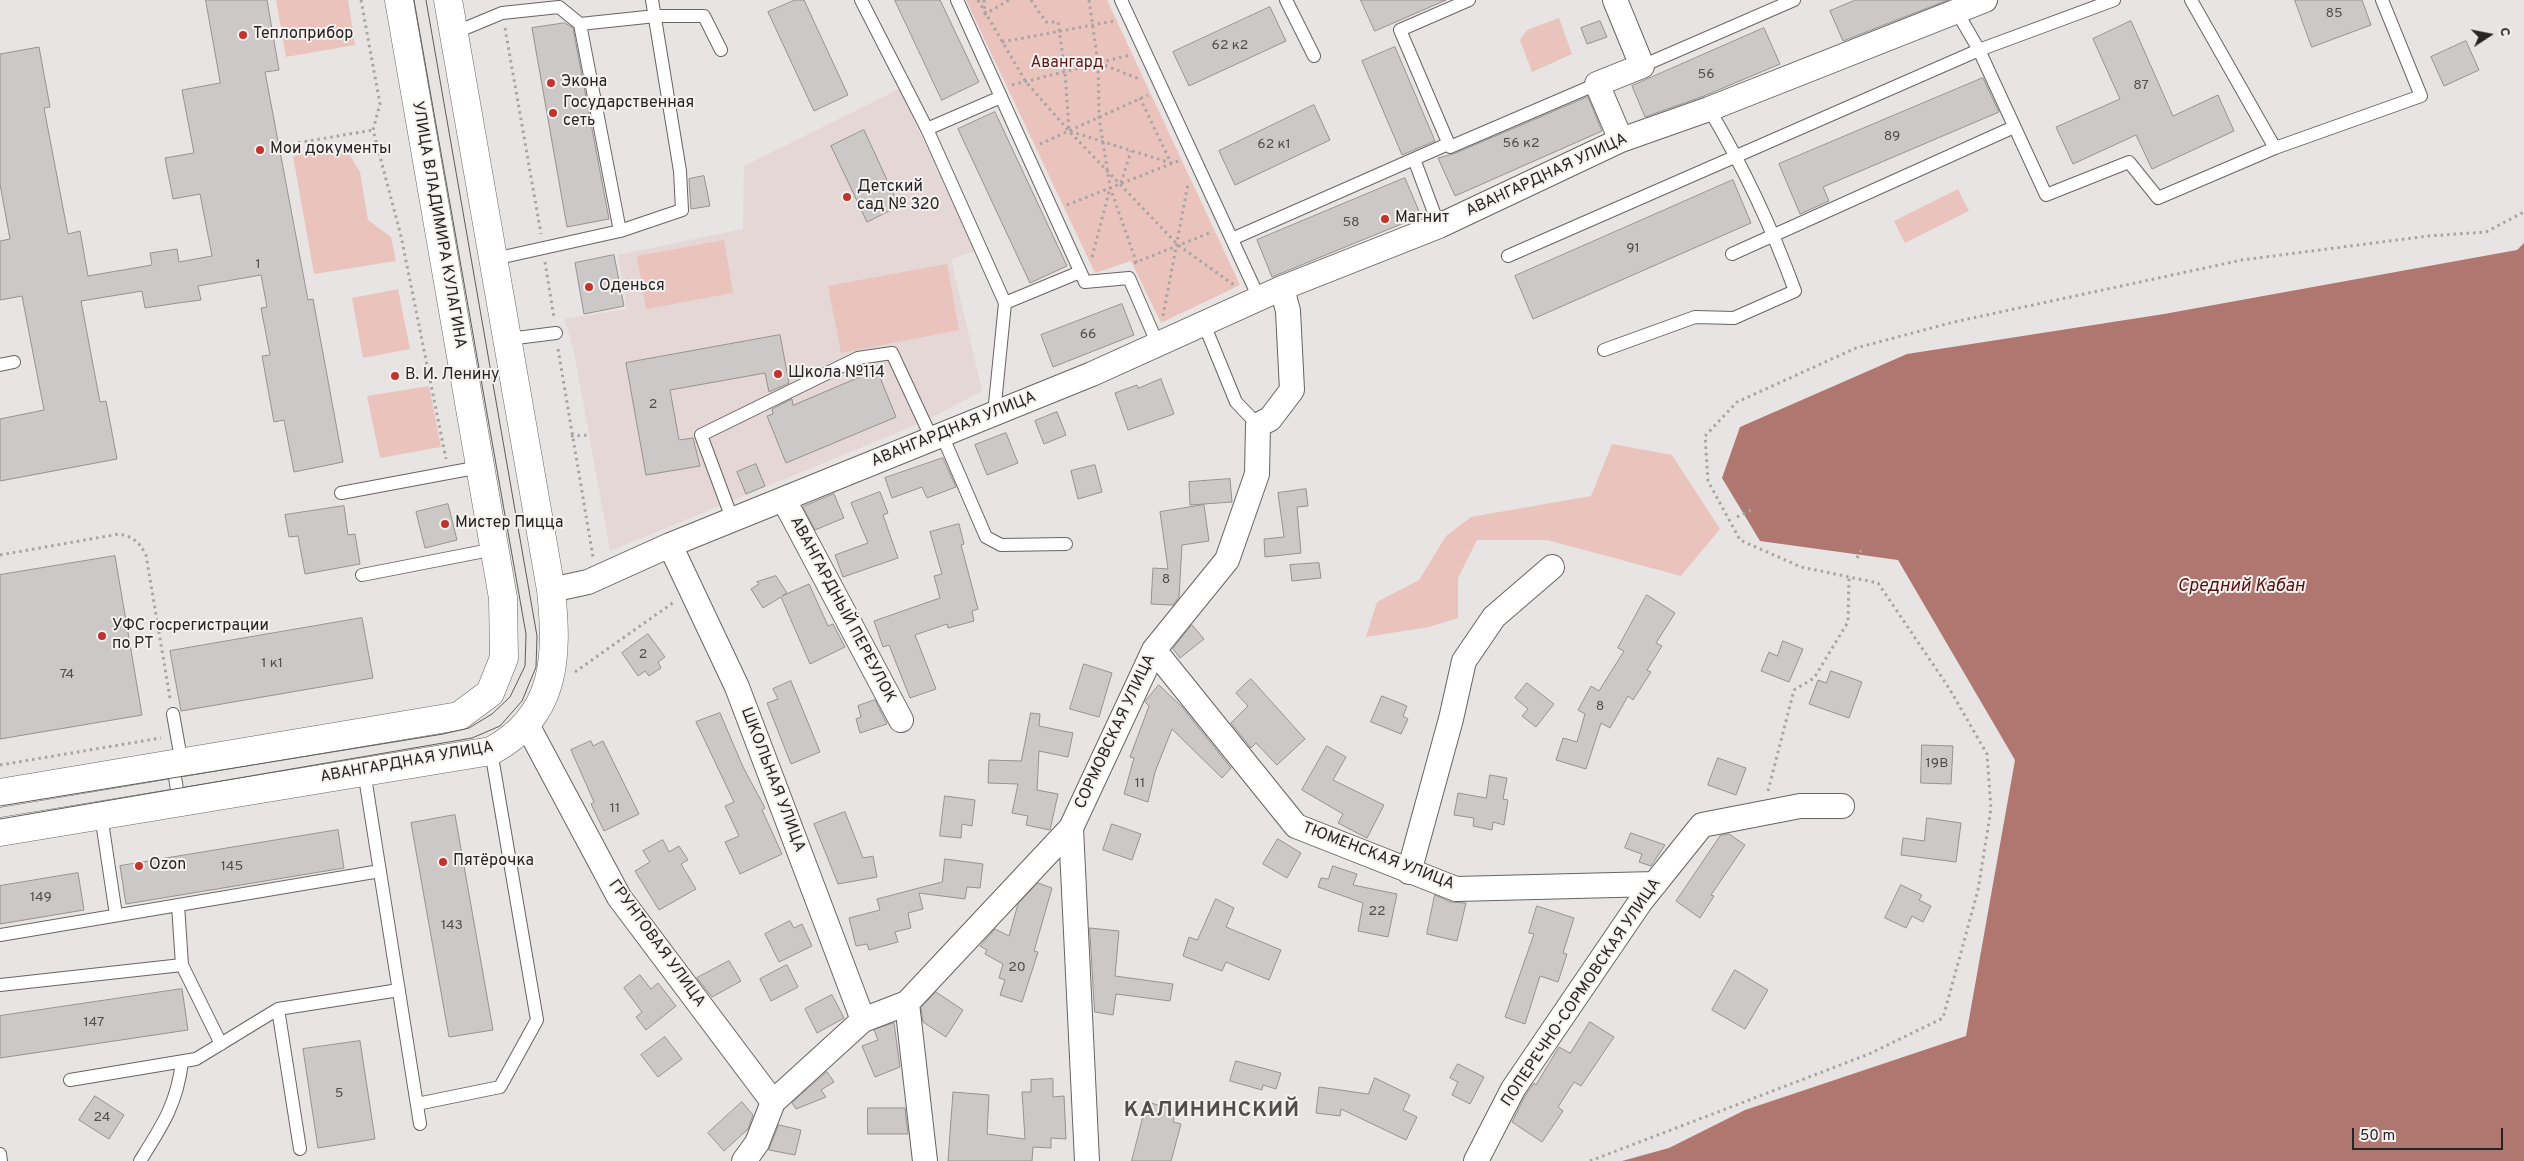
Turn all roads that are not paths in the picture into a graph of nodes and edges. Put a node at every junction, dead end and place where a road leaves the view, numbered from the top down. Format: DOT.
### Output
graph roads {
  1 [pos="398,0"];
  2 [pos="448,0"];
  3 [pos="652,0"];
  4 [pos="861,0"];
  5 [pos="957,0"];
  6 [pos="1121,0"];
  7 [pos="1286,0"];
  8 [pos="1469,0"];
  9 [pos="1615,0"];
  10 [pos="1794,0"];
  11 [pos="1985,0"];
  12 [pos="2114,0"];
  13 [pos="2191,0"];
  14 [pos="2382,0"];
  15 [pos="501,6"];
  16 [pos="1957,12"];
  17 [pos="656,16"];
  18 [pos="580,24"];
  19 [pos="454,33"];
  20 [pos="721,50"];
  21 [pos="1978,50"];
  22 [pos="1314,56"];
  23 [pos="1642,66"];
  24 [pos="1597,84"];
  25 [pos="999,93"];
  26 [pos="1709,109"];
  27 [pos="2014,127"];
  28 [pos="927,129"];
  29 [pos="1622,140"];
  30 [pos="1448,144"];
  31 [pos="2275,148"];
  32 [pos="1737,156"];
  33 [pos="1414,158"];
  34 [pos="1438,226"];
  35 [pos="620,231"];
  36 [pos="1774,235"];
  37 [pos="1232,239"];
  38 [pos="1732,254"];
  39 [pos="1508,256"];
  40 [pos="494,258"];
  41 [pos="1082,277"];
  42 [pos="1282,288"];
  43 [pos="1259,298"];
  44 [pos="1005,303"];
  45 [pos="1204,324"];
  46 [pos="556,333"];
  47 [pos="508,339"];
  48 [pos="1158,345"];
  49 [pos="1604,350"];
  50 [pos="14,362"];
  51 [pos="0,365"];
  52 [pos="994,414"];
  53 [pos="1258,425"];
  54 [pos="937,437"];
  55 [pos="480,467"];
  56 [pos="341,493"];
  57 [pos="784,500"];
  58 [pos="733,521"];
  59 [pos="1066,544"];
  60 [pos="670,545"];
  61 [pos="495,549"];
  62 [pos="1552,567"];
  63 [pos="362,575"];
  64 [pos="551,590"];
  65 [pos="1154,650"];
  66 [pos="173,714"];
  67 [pos="901,720"];
  68 [pos="526,723"];
  69 [pos="491,751"];
  70 [pos="178,764"];
  71 [pos="364,772"];
  72 [pos="0,793"];
  73 [pos="180,802"];
  74 [pos="1842,806"];
  75 [pos="101,815"];
  76 [pos="1072,828"];
  77 [pos="0,832"];
  78 [pos="380,871"];
  79 [pos="1409,872"];
  80 [pos="1655,884"];
  81 [pos="178,905"];
  82 [pos="116,915"];
  83 [pos="0,935"];
  84 [pos="182,965"];
  85 [pos="0,985"];
  86 [pos="399,990"];
  87 [pos="907,1003"];
  88 [pos="278,1009"];
  89 [pos="863,1020"];
  90 [pos="221,1044"];
  91 [pos="182,1062"];
  92 [pos="70,1080"];
  93 [pos="773,1102"];
  94 [pos="416,1104"];
  95 [pos="420,1124"];
  96 [pos="300,1149"];
  97 [pos="0,1154"];
  98 [pos="1,1161"];
  99 [pos="140,1161"];
  100 [pos="744,1161"];
  101 [pos="925,1161"];
  102 [pos="1087,1161"];
  103 [pos="1476,1161"];
  1 -- 55 [label="main road, УЛИЦА ВЛАДИМИРА КУЛАГИНА"];
  2 -- 19 [label="main road"];
  3 -- 17 [label="lane"];
  4 -- 28 [label="lane"];
  5 -- 25 [label="lane"];
  6 -- 37 [label="lane"];
  7 -- 22 [label="lane"];
  8 -- 30 [label="lane"];
  9 -- 23 [label="street"];
  10 -- 23 [label="lane"];
  11 -- 16 [label="street, АВАНГАРДНАЯ УЛИЦА"];
  12 -- 21 [label="lane"];
  13 -- 31 [label="lane"];
  14 -- 31 [label="lane"];
  15 -- 18 [label="lane"];
  15 -- 19 [label="lane"];
  16 -- 21 [label="lane"];
  16 -- 26 [label="street, АВАНГАРДНАЯ УЛИЦА"];
  17 -- 18 [label="lane"];
  17 -- 20 [label="lane"];
  17 -- 35 [label="lane"];
  18 -- 35 [label="lane"];
  19 -- 40 [label="main road"];
  21 -- 27 [label="lane"];
  21 -- 32 [label="lane"];
  23 -- 24 [label="street"];
  24 -- 29 [label="street"];
  24 -- 30 [label="lane"];
  25 -- 28 [label="lane"];
  25 -- 41 [label="lane"];
  26 -- 29 [label="street, АВАНГАРДНАЯ УЛИЦА"];
  26 -- 32 [label="lane"];
  27 -- 31 [label="lane"];
  27 -- 36 [label="lane"];
  28 -- 44 [label="lane"];
  29 -- 34 [label="street, АВАНГАРДНАЯ УЛИЦА"];
  30 -- 33 [label="lane"];
  32 -- 36 [label="lane"];
  32 -- 39 [label="lane"];
  33 -- 34 [label="lane"];
  33 -- 37 [label="lane"];
  34 -- 42 [label="street, АВАНГАРДНАЯ УЛИЦА"];
  35 -- 40 [label="lane"];
  36 -- 38 [label="lane"];
  36 -- 49 [label="lane"];
  37 -- 43 [label="lane"];
  40 -- 47 [label="main road"];
  41 -- 44 [label="lane"];
  41 -- 48 [label="lane"];
  42 -- 43 [label="street, АВАНГАРДНАЯ УЛИЦА"];
  42 -- 53 [label="street"];
  43 -- 45 [label="street, АВАНГАРДНАЯ УЛИЦА"];
  44 -- 52 [label="lane"];
  45 -- 48 [label="street, АВАНГАРДНАЯ УЛИЦА"];
  45 -- 53 [label="lane"];
  46 -- 47 [label="lane"];
  47 -- 64 [label="main road"];
  48 -- 52 [label="street, АВАНГАРДНАЯ УЛИЦА"];
  50 -- 51 [label="lane"];
  52 -- 54 [label="street, АВАНГАРДНАЯ УЛИЦА"];
  53 -- 65 [label="street, СОРМОВСКАЯ УЛИЦА"];
  54 -- 57 [label="street, АВАНГАРДНАЯ УЛИЦА"];
  54 -- 58 [label="lane"];
  54 -- 59 [label="lane"];
  55 -- 56 [label="lane"];
  55 -- 61 [label="main road, УЛИЦА ВЛАДИМИРА КУЛАГИНА"];
  57 -- 58 [label="street, АВАНГАРДНАЯ УЛИЦА"];
  57 -- 67 [label="street, АВАНГАРДНЫЙ ПЕРЕУЛОК"];
  58 -- 60 [label="street, АВАНГАРДНАЯ УЛИЦА"];
  60 -- 64 [label="street, АВАНГАРДНАЯ УЛИЦА"];
  60 -- 89 [label="street, ШКОЛЬНАЯ УЛИЦА"];
  61 -- 63 [label="lane"];
  61 -- 70 [label="main road, УЛИЦА ВЛАДИМИРА КУЛАГИНА"];
  62 -- 79 [label="street"];
  64 -- 68 [label="main road, АВАНГАРДНАЯ УЛИЦА"];
  65 -- 76 [label="street, СОРМОВСКАЯ УЛИЦА"];
  65 -- 79 [label="street, ТЮМЕНСКАЯ УЛИЦА"];
  66 -- 70 [label="lane"];
  68 -- 69 [label="main road, АВАНГАРДНАЯ УЛИЦА"];
  68 -- 93 [label="street, ГРУНТОВАЯ УЛИЦА"];
  69 -- 71 [label="main road, АВАНГАРДНАЯ УЛИЦА"];
  69 -- 94 [label="lane"];
  70 -- 72 [label="main road"];
  70 -- 73 [label="lane"];
  71 -- 73 [label="main road, АВАНГАРДНАЯ УЛИЦА"];
  71 -- 78 [label="lane"];
  73 -- 75 [label="main road, АВАНГАРДНАЯ УЛИЦА"];
  74 -- 80 [label="street, ПОПЕРЕЧНО-СОРМОВСКАЯ УЛИЦА"];
  75 -- 77 [label="main road, АВАНГАРДНАЯ УЛИЦА"];
  75 -- 82 [label="lane"];
  76 -- 87 [label="street"];
  76 -- 102 [label="street, СОРМОВСКАЯ УЛИЦА"];
  78 -- 81 [label="lane"];
  78 -- 86 [label="lane"];
  79 -- 80 [label="street, ТЮМЕНСКАЯ УЛИЦА"];
  80 -- 103 [label="street, ПОПЕРЕЧНО-СОРМОВСКАЯ УЛИЦА"];
  81 -- 82 [label="lane"];
  81 -- 84 [label="lane"];
  82 -- 83 [label="lane"];
  84 -- 85 [label="lane"];
  84 -- 90 [label="lane"];
  86 -- 88 [label="lane"];
  86 -- 94 [label="lane"];
  87 -- 89 [label="street"];
  87 -- 101 [label="street"];
  88 -- 90 [label="lane"];
  88 -- 96 [label="lane"];
  89 -- 93 [label="street"];
  90 -- 91 [label="lane"];
  91 -- 92 [label="lane"];
  91 -- 99 [label="lane"];
  93 -- 100 [label="street"];
  94 -- 95 [label="lane"];
  97 -- 98 [label="lane"];
}
